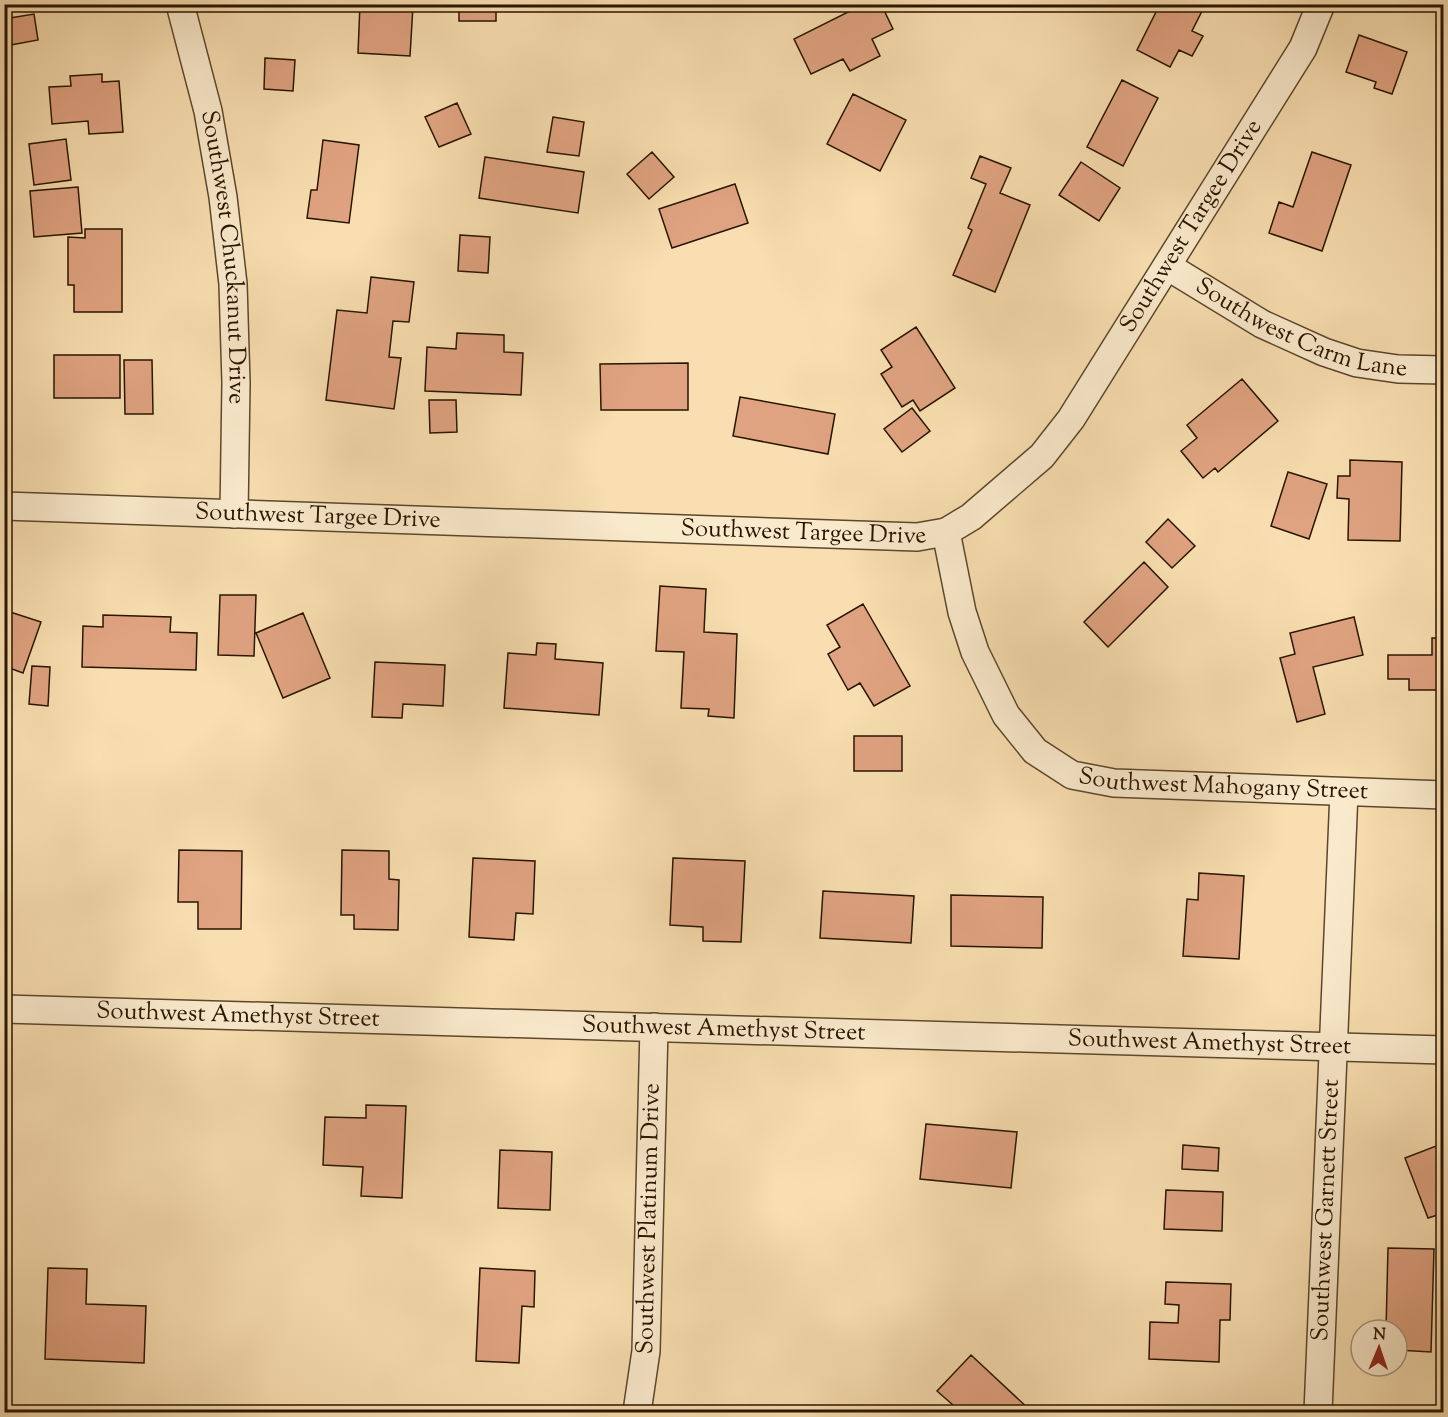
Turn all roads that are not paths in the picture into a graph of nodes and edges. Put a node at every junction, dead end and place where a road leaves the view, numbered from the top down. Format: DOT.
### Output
graph roads {
  1 [pos="180,4"];
  2 [pos="1321,4"];
  3 [pos="1167,266"];
  4 [pos="1443,370"];
  5 [pos="4,506"];
  6 [pos="234,514"];
  7 [pos="946,532"];
  8 [pos="1344,792"];
  9 [pos="1443,795"];
  10 [pos="4,1009"];
  11 [pos="654,1027"];
  12 [pos="1335,1046"];
  13 [pos="1443,1050"];
  14 [pos="637,1413"];
  15 [pos="1318,1413"];
  1 -- 6 [label="street, Southwest Chuckanut Drive"];
  2 -- 3 [label="street, Southwest Targee Drive"];
  3 -- 4 [label="street, Southwest Carm Lane"];
  3 -- 7 [label="street, Southwest Targee Drive"];
  5 -- 6 [label="street, Southwest Targee Drive"];
  6 -- 7 [label="street, Southwest Targee Drive"];
  7 -- 8 [label="street, Southwest Mahogany Street"];
  8 -- 9 [label="street, Southwest Mahogany Street"];
  8 -- 12 [label="street, Southwest Garnett Street"];
  10 -- 11 [label="street, Southwest Amethyst Street"];
  11 -- 12 [label="street, Southwest Amethyst Street"];
  11 -- 14 [label="street, Southwest Platinum Drive"];
  12 -- 13 [label="street, Southwest Amethyst Street"];
  12 -- 15 [label="street, Southwest Garnett Street"];
}
